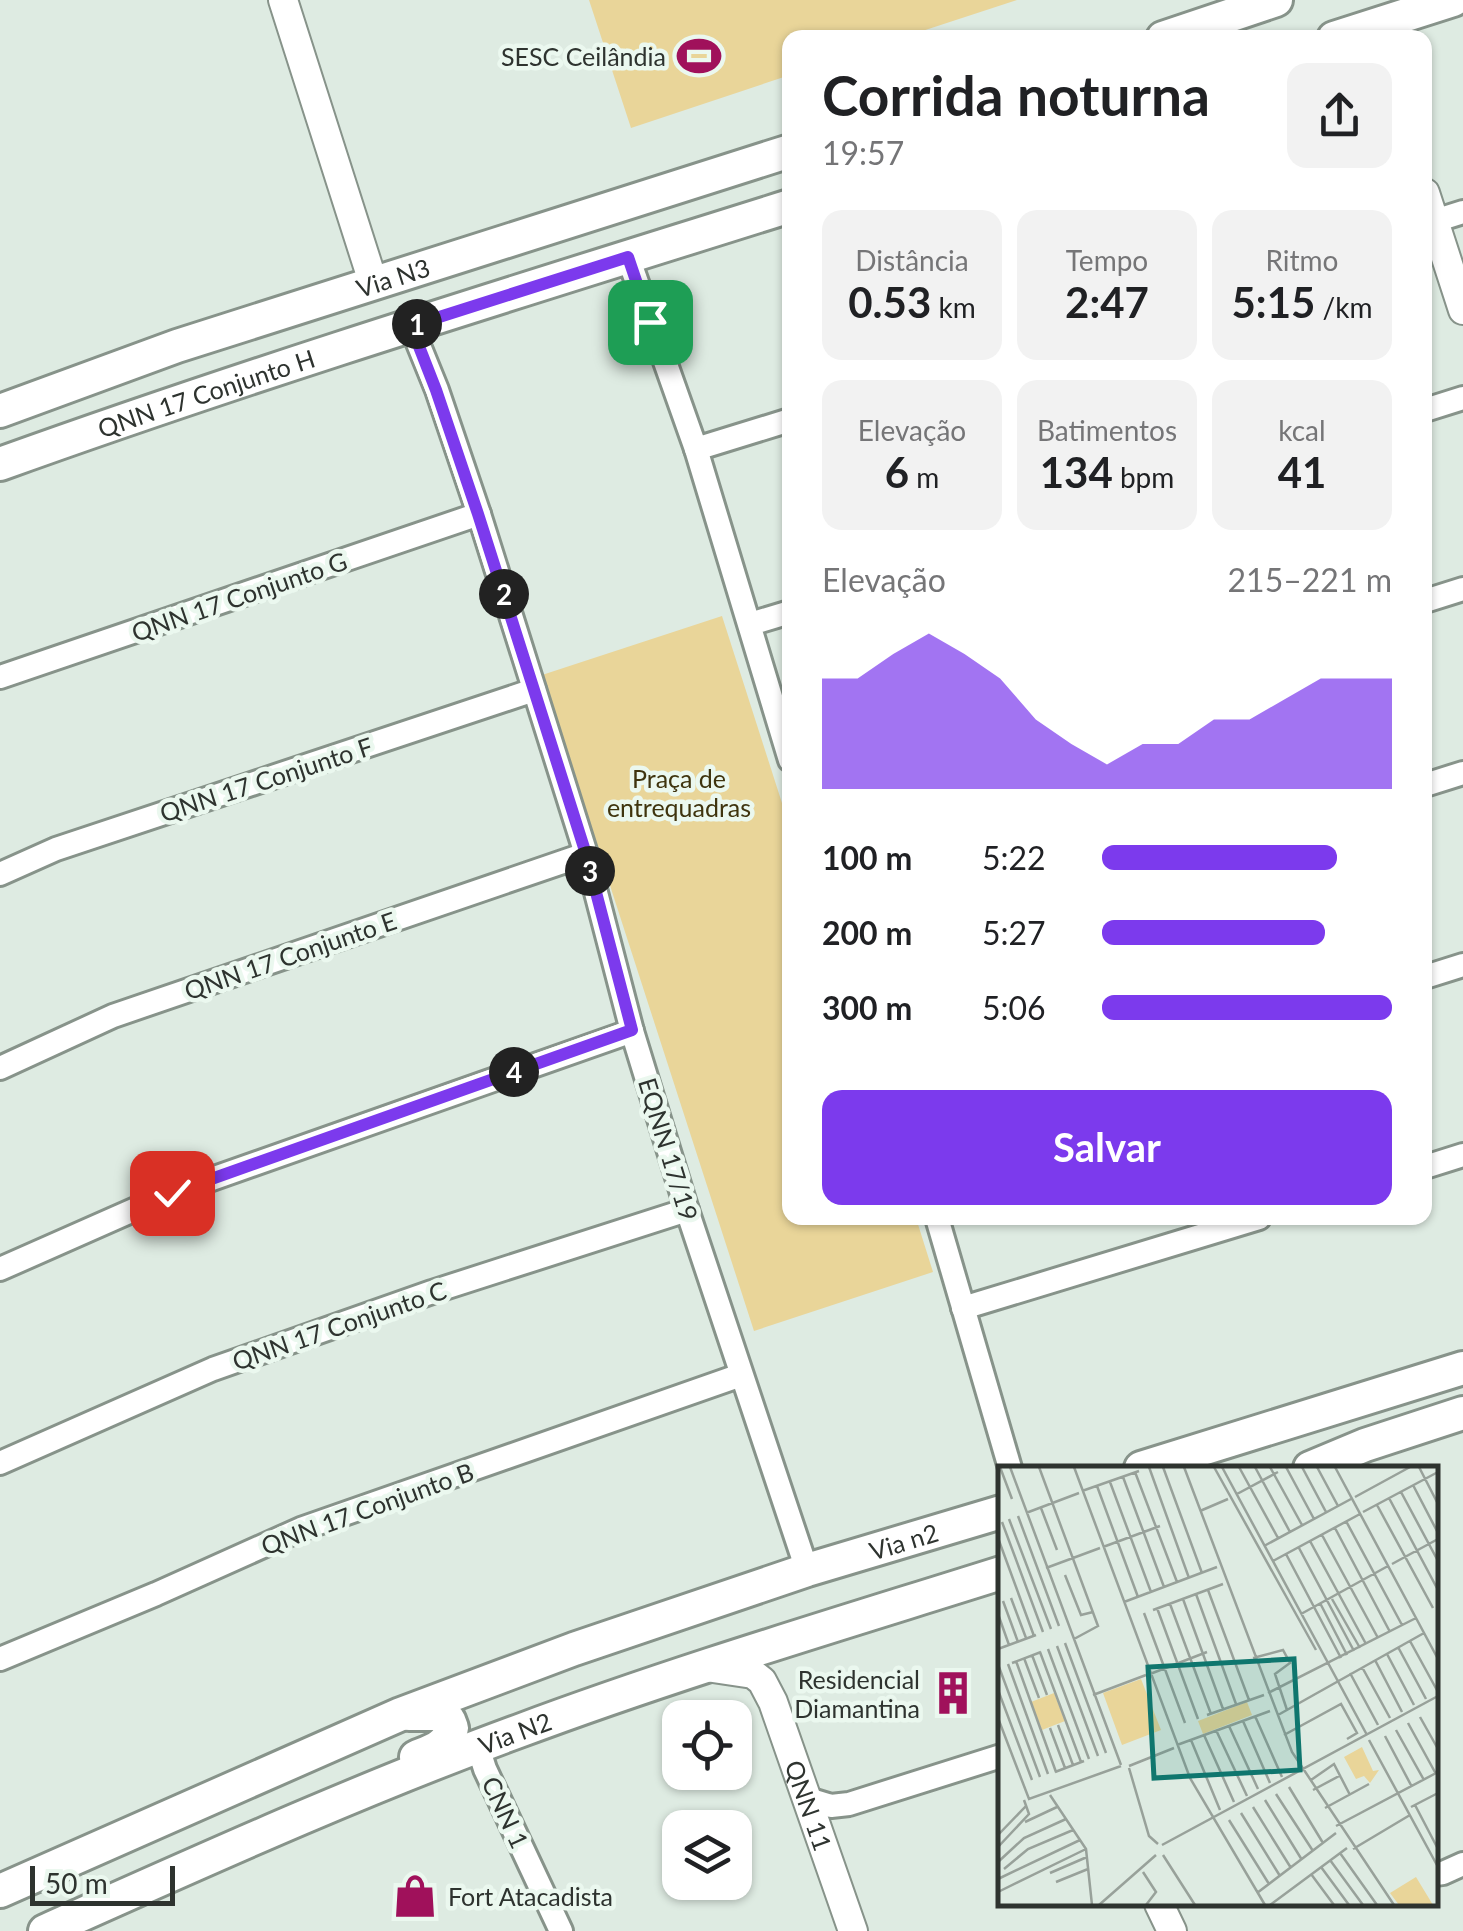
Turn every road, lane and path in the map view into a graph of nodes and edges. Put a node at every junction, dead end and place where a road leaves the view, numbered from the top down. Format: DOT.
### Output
graph roads {
  1 [pos="283,0"];
  2 [pos="1276,0"];
  3 [pos="1289,0"];
  4 [pos="1452,0"];
  5 [pos="1187,30"];
  6 [pos="1228,30"];
  7 [pos="1379,30"];
  8 [pos="782,154"];
  9 [pos="782,194"];
  10 [pos="782,209"];
  11 [pos="1463,212"];
  12 [pos="1432,222"];
  13 [pos="1432,231"];
  14 [pos="628,257"];
  15 [pos="574,274"];
  16 [pos="373,282"];
  17 [pos="1463,310"];
  18 [pos="411,326"];
  19 [pos="177,346"];
  20 [pos="1463,398"];
  21 [pos="1432,408"];
  22 [pos="0,411"];
  23 [pos="782,422"];
  24 [pos="0,424"];
  25 [pos="696,449"];
  26 [pos="0,464"];
  27 [pos="478,514"];
  28 [pos="1463,589"];
  29 [pos="1432,599"];
  30 [pos="782,614"];
  31 [pos="750,624"];
  32 [pos="0,678"];
  33 [pos="534,690"];
  34 [pos="782,733"];
  35 [pos="1463,773"];
  36 [pos="1432,783"];
  37 [pos="586,854"];
  38 [pos="0,874"];
  39 [pos="1463,965"];
  40 [pos="1432,975"];
  41 [pos="632,1030"];
  42 [pos="0,1068"];
  43 [pos="1463,1155"];
  44 [pos="1432,1165"];
  45 [pos="687,1210"];
  46 [pos="939,1225"];
  47 [pos="1236,1225"];
  48 [pos="0,1269"];
  49 [pos="964,1308"];
  50 [pos="1463,1368"];
  51 [pos="740,1374"];
  52 [pos="1463,1414"];
  53 [pos="1463,1429"];
  54 [pos="0,1463"];
  55 [pos="1009,1466"];
  56 [pos="1147,1466"];
  57 [pos="1315,1466"];
  58 [pos="1343,1466"];
  59 [pos="998,1513"];
  60 [pos="807,1570"];
  61 [pos="998,1575"];
  62 [pos="699,1607"];
  63 [pos="0,1659"];
  64 [pos="705,1666"];
  65 [pos="401,1714"];
  66 [pos="520,1730"];
  67 [pos="478,1746"];
  68 [pos="998,1757"];
  69 [pos="808,1799"];
  70 [pos="242,1843"];
  71 [pos="1463,1864"];
  72 [pos="1438,1874"];
  73 [pos="0,1890"];
  74 [pos="1159,1906"];
  75 [pos="45,1931"];
  76 [pos="561,1931"];
  77 [pos="853,1931"];
  78 [pos="1172,1931"];
  1 -- 16 [label="street"];
  2 -- 5 [label="main road"];
  3 -- 6 [label="main road"];
  4 -- 7 [label="main road"];
  8 -- 16 [label="main road, Via N3"];
  9 -- 15 [label="main road"];
  10 -- 14 [label="main road"];
  11 -- 12 [label="street"];
  13 -- 17 [label="street"];
  14 -- 15 [label="main road"];
  14 -- 25 [label="street"];
  15 -- 18 [label="main road"];
  16 -- 19 [label="main road, Via N3"];
  18 -- 26 [label="main road, QNN 17 Conjunto H"];
  18 -- 27 [label="street, EQNN 17/19"];
  19 -- 22 [label="main road, Via N3"];
  19 -- 24 [label="main road"];
  20 -- 21 [label="street"];
  23 -- 25 [label="street"];
  25 -- 31 [label="street"];
  27 -- 32 [label="street, QNN 17 Conjunto G"];
  27 -- 33 [label="street, EQNN 17/19"];
  28 -- 29 [label="street"];
  30 -- 31 [label="street"];
  31 -- 34 [label="street"];
  33 -- 37 [label="street, EQNN 17/19"];
  33 -- 38 [label="street, QNN 17 Conjunto F"];
  35 -- 36 [label="street"];
  37 -- 41 [label="street, EQNN 17/19"];
  37 -- 42 [label="street, QNN 17 Conjunto E"];
  39 -- 40 [label="street"];
  41 -- 45 [label="street, EQNN 17/19"];
  41 -- 48 [label="street"];
  43 -- 44 [label="street"];
  45 -- 51 [label="street, EQNN 17/19"];
  45 -- 54 [label="street, QNN 17 Conjunto C"];
  46 -- 49 [label="street"];
  47 -- 49 [label="street"];
  49 -- 55 [label="street"];
  50 -- 56 [label="main road"];
  51 -- 60 [label="street, EQNN 17/19"];
  51 -- 63 [label="street, QNN 17 Conjunto B"];
  52 -- 57 [label="main road"];
  53 -- 58 [label="main road"];
  59 -- 60 [label="main road, Via n2"];
  60 -- 62 [label="main road"];
  61 -- 64 [label="main road, Via N2"];
  62 -- 65 [label="main road"];
  62 -- 66 [label="main road"];
  64 -- 66 [label="main road, Via N2"];
  64 -- 69 [label="street, QNN 11"];
  65 -- 70 [label="main road"];
  65 -- 73 [label="main road"];
  66 -- 67 [label="main road, Via N2"];
  67 -- 70 [label="main road, Via N2"];
  67 -- 76 [label="street, CNN 1"];
  68 -- 69 [label="street"];
  69 -- 77 [label="street, QNN 11"];
  70 -- 75 [label="main road, Via N2"];
  71 -- 72 [label="street"];
  74 -- 78 [label="street"];
}
